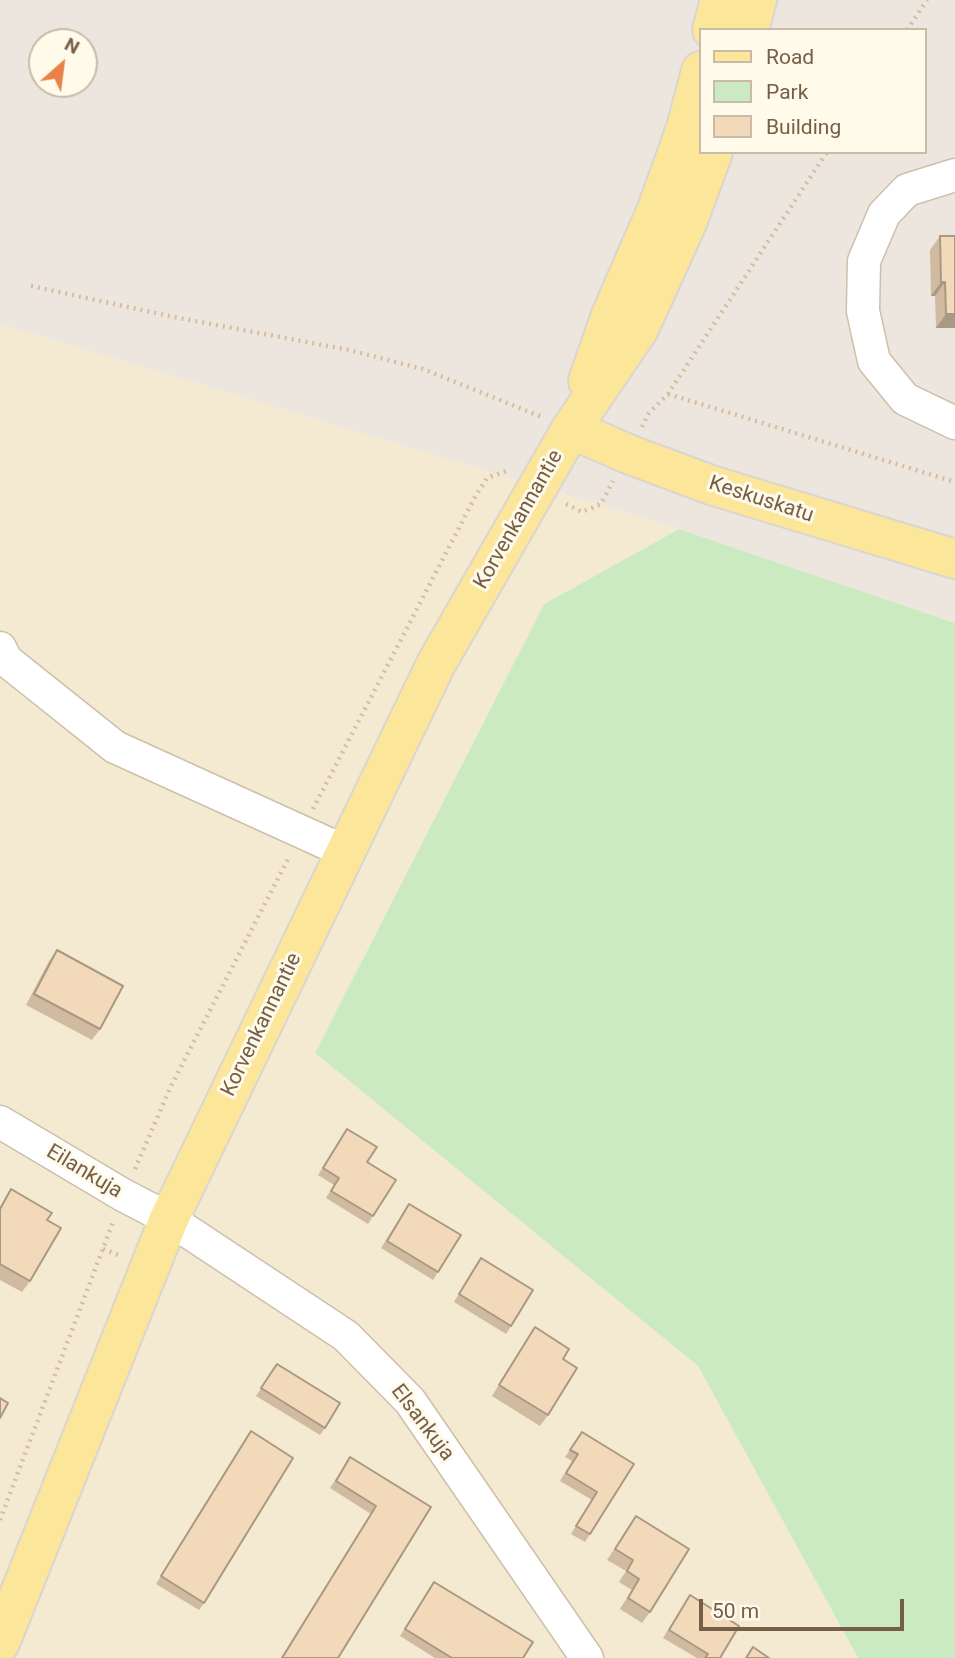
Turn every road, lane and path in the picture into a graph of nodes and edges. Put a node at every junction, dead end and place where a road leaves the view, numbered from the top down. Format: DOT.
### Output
graph roads {
  1 [pos="720,0"];
  2 [pos="757,0"];
  3 [pos="927,0"];
  4 [pos="713,28"];
  5 [pos="750,28"];
  6 [pos="908,28"];
  7 [pos="699,79"];
  8 [pos="712,154"];
  9 [pos="826,154"];
  10 [pos="955,175"];
  11 [pos="31,286"];
  12 [pos="667,394"];
  13 [pos="955,424"];
  14 [pos="572,429"];
  15 [pos="628,454"];
  16 [pos="955,482"];
  17 [pos="538,488"];
  18 [pos="955,559"];
  19 [pos="0,649"];
  20 [pos="301,832"];
  21 [pos="346,852"];
  22 [pos="0,1122"];
  23 [pos="123,1195"];
  24 [pos="169,1219"];
  25 [pos="0,1520"];
  26 [pos="0,1643"];
  27 [pos="587,1658"];
  1 -- 4 [label="main road"];
  2 -- 5 [label="main road"];
  3 -- 6 [label="path"];
  7 -- 14 [label="main road, Korvenkannantie"];
  8 -- 14 [label="main road, Korvenkannantie"];
  9 -- 12 [label="path"];
  10 -- 13 [label="street"];
  11 -- 14 [label="path"];
  12 -- 15 [label="path"];
  12 -- 16 [label="path"];
  14 -- 15 [label="main road, Keskuskatu"];
  14 -- 17 [label="main road, Korvenkannantie"];
  15 -- 17 [label="path"];
  15 -- 18 [label="main road, Keskuskatu"];
  17 -- 20 [label="path"];
  17 -- 21 [label="main road, Korvenkannantie"];
  19 -- 20 [label="street"];
  20 -- 21 [label="street"];
  20 -- 23 [label="path"];
  21 -- 24 [label="main road, Korvenkannantie"];
  22 -- 23 [label="street, Eilankuja"];
  23 -- 24 [label="street, Eilankuja"];
  23 -- 25 [label="path"];
  24 -- 26 [label="main road, Korvenkannantie"];
  24 -- 27 [label="street, Elsankuja"];
}
